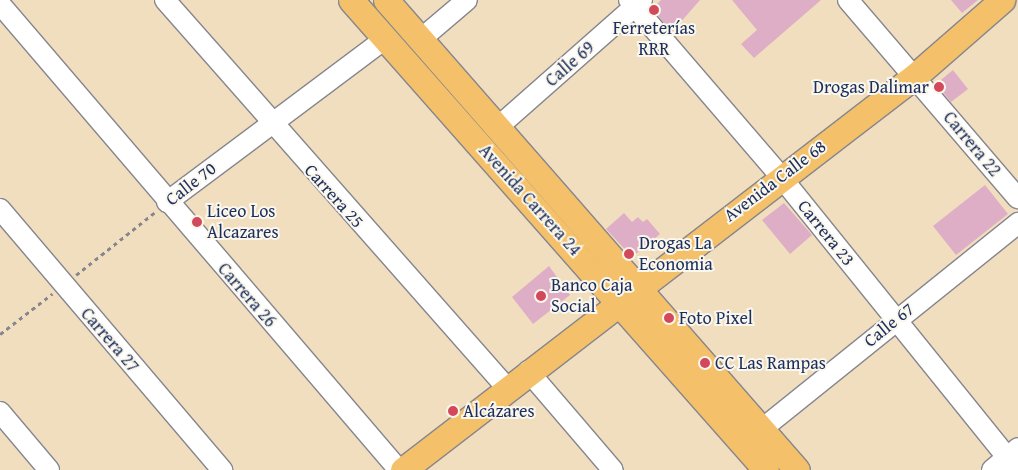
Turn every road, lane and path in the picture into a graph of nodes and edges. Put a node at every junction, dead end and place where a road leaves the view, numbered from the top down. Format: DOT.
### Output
graph roads {
  1 [pos="166,0"];
  2 [pos="351,0"];
  3 [pos="386,0"];
  4 [pos="467,0"];
  5 [pos="848,0"];
  6 [pos="1002,0"];
  7 [pos="635,2"];
  8 [pos="0,4"];
  9 [pos="386,38"];
  10 [pos="421,39"];
  11 [pos="915,76"];
  12 [pos="269,123"];
  13 [pos="498,127"];
  14 [pos="781,177"];
  15 [pos="1018,198"];
  16 [pos="167,202"];
  17 [pos="0,209"];
  18 [pos="1018,223"];
  19 [pos="63,286"];
  20 [pos="629,292"];
  21 [pos="896,320"];
  22 [pos="0,334"];
  23 [pos="528,371"];
  24 [pos="507,388"];
  25 [pos="0,412"];
  26 [pos="762,429"];
  27 [pos="1014,459"];
  28 [pos="406,469"];
  29 [pos="49,470"];
  30 [pos="222,470"];
  31 [pos="613,470"];
  32 [pos="766,470"];
  33 [pos="797,470"];
  34 [pos="992,470"];
  1 -- 12 [label="street, Carrera 25"];
  2 -- 9 [label="main road, Avenida Carrera 24"];
  3 -- 10 [label="main road, Avenida Carrera 24"];
  4 -- 10 [label="street"];
  5 -- 11 [label="street, Carrera 22"];
  6 -- 11 [label="main road, Avenida Calle 68"];
  7 -- 13 [label="street, Calle 69"];
  7 -- 14 [label="street, Carrera 23"];
  8 -- 16 [label="street, Carrera 26"];
  9 -- 12 [label="street, Calle 70"];
  9 -- 20 [label="main road, Avenida Carrera 24"];
  10 -- 13 [label="main road, Avenida Carrera 24"];
  11 -- 14 [label="main road, Avenida Calle 68"];
  11 -- 15 [label="street, Carrera 22"];
  12 -- 16 [label="street, Calle 70"];
  12 -- 24 [label="street, Carrera 25"];
  13 -- 20 [label="main road, Avenida Carrera 24"];
  14 -- 20 [label="main road, Avenida Calle 68"];
  14 -- 21 [label="street, Carrera 23"];
  16 -- 19 [label="path, Calle 70"];
  16 -- 28 [label="street, Carrera 26"];
  17 -- 19 [label="street, Carrera 27"];
  18 -- 21 [label="street, Calle 67"];
  19 -- 22 [label="path, Calle 70"];
  19 -- 30 [label="street, Carrera 27"];
  20 -- 23 [label="main road, Avenida Calle 68"];
  20 -- 26 [label="main road, Avenida Carrera 24"];
  20 -- 32 [label="main road, Avenida Carrera 24"];
  21 -- 26 [label="street, Calle 67"];
  21 -- 27 [label="street, Carrera 23"];
  23 -- 24 [label="main road, Avenida Calle 68"];
  23 -- 31 [label="street"];
  24 -- 28 [label="main road, Avenida Calle 68"];
  25 -- 29 [label="street"];
  26 -- 33 [label="main road, Avenida Carrera 24"];
  27 -- 34 [label="street"];
}
